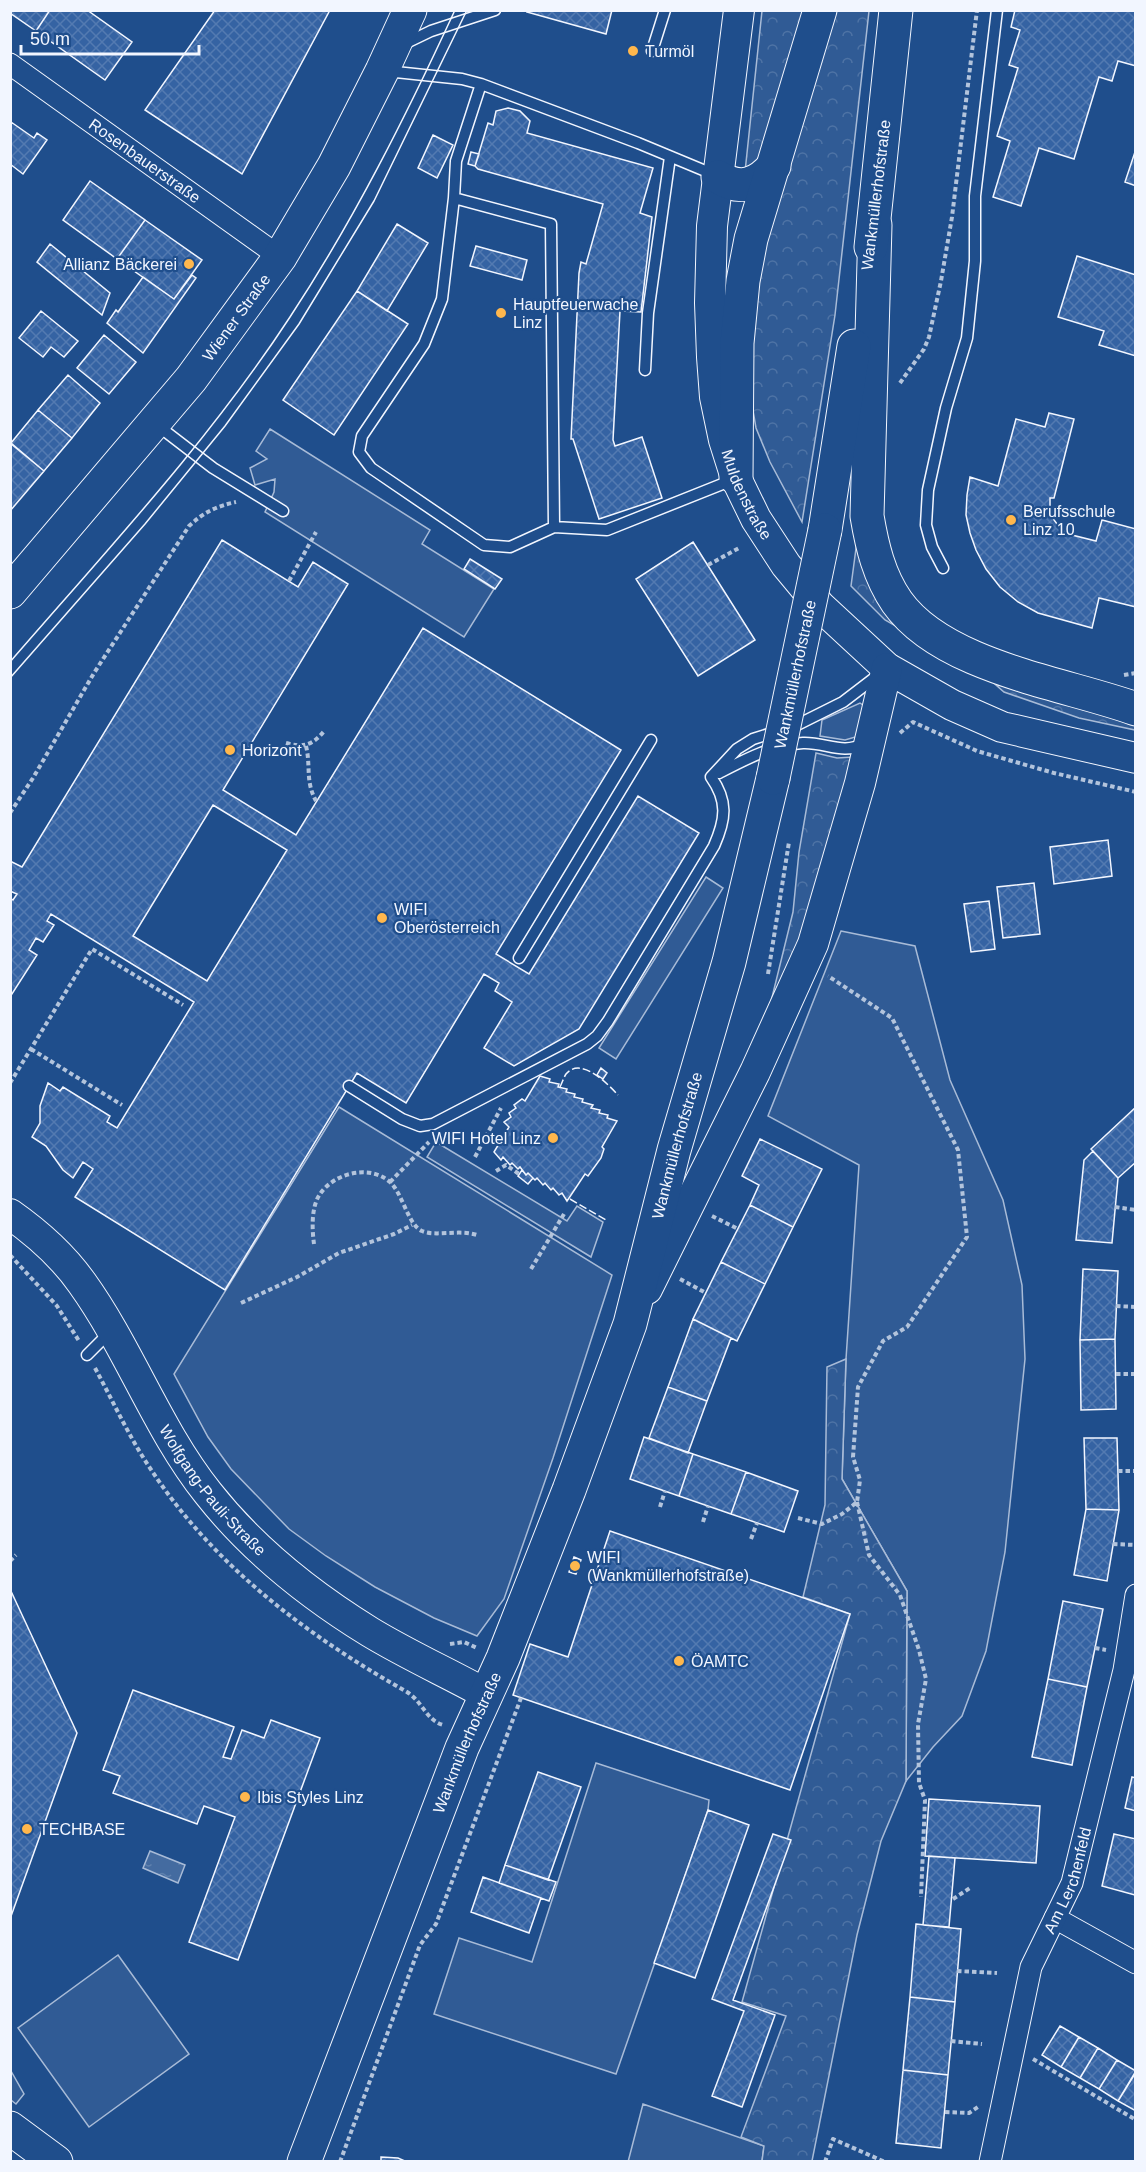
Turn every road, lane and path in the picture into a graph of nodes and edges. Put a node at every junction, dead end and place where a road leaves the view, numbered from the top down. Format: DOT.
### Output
graph roads {
  1 [pos="410,10"];
  2 [pos="495,10"];
  3 [pos="665,10"];
  4 [pos="820,10"];
  5 [pos="896,10"];
  6 [pos="977,10"];
  7 [pos="997,10"];
  8 [pos="736,13"];
  9 [pos="651,51"];
  10 [pos="387,60"];
  11 [pos="10,64"];
  12 [pos="481,84"];
  13 [pos="670,157"];
  14 [pos="774,166"];
  15 [pos="718,177"];
  16 [pos="454,198"];
  17 [pos="875,225"];
  18 [pos="280,257"];
  19 [pos="645,370"];
  20 [pos="898,386"];
  21 [pos="154,422"];
  22 [pos="736,478"];
  23 [pos="263,499"];
  24 [pos="283,511"];
  25 [pos="554,527"];
  26 [pos="316,532"];
  27 [pos="739,549"];
  28 [pos="708,566"];
  29 [pos="943,568"];
  30 [pos="289,581"];
  31 [pos="10,592"];
  32 [pos="887,668"];
  33 [pos="1136,710"];
  34 [pos="914,722"];
  35 [pos="325,730"];
  36 [pos="872,734"];
  37 [pos="651,740"];
  38 [pos="286,743"];
  39 [pos="306,746"];
  40 [pos="1136,758"];
  41 [pos="711,777"];
  42 [pos="1136,792"];
  43 [pos="316,801"];
  44 [pos="10,813"];
  45 [pos="790,832"];
  46 [pos="519,958"];
  47 [pos="820,970"];
  48 [pos="767,978"];
  49 [pos="183,1005"];
  50 [pos="31,1049"];
  51 [pos="516,1081"];
  52 [pos="10,1083"];
  53 [pos="349,1086"];
  54 [pos="122,1105"];
  55 [pos="430,1142"];
  56 [pos="475,1157"];
  57 [pos="496,1171"];
  58 [pos="519,1174"];
  59 [pos="390,1182"];
  60 [pos="716,1205"];
  61 [pos="1115,1207"];
  62 [pos="1136,1210"];
  63 [pos="10,1214"];
  64 [pos="564,1214"];
  65 [pos="711,1216"];
  66 [pos="412,1225"];
  67 [pos="706,1226"];
  68 [pos="738,1229"];
  69 [pos="477,1235"];
  70 [pos="314,1244"];
  71 [pos="531,1269"];
  72 [pos="675,1289"];
  73 [pos="706,1293"];
  74 [pos="242,1303"];
  75 [pos="1116,1306"];
  76 [pos="1136,1307"];
  77 [pos="630,1324"];
  78 [pos="112,1330"];
  79 [pos="87,1355"];
  80 [pos="1116,1374"];
  81 [pos="1136,1374"];
  82 [pos="1118,1471"];
  83 [pos="1136,1471"];
  84 [pos="665,1491"];
  85 [pos="857,1502"];
  86 [pos="708,1506"];
  87 [pos="660,1507"];
  88 [pos="798,1518"];
  89 [pos="703,1522"];
  90 [pos="757,1523"];
  91 [pos="751,1539"];
  92 [pos="1113,1544"];
  93 [pos="1136,1545"];
  94 [pos="16,1555"];
  95 [pos="10,1561"];
  96 [pos="1136,1595"];
  97 [pos="486,1694"];
  98 [pos="521,1698"];
  99 [pos="970,1888"];
  100 [pos="921,1897"];
  101 [pos="953,1899"];
  102 [pos="1055,1918"];
  103 [pos="1136,1963"];
  104 [pos="957,1971"];
  105 [pos="997,1973"];
  106 [pos="951,2041"];
  107 [pos="982,2044"];
  108 [pos="1014,2048"];
  109 [pos="979,2107"];
  110 [pos="945,2112"];
  111 [pos="1136,2120"];
  112 [pos="10,2128"];
  113 [pos="56,2162"];
  114 [pos="304,2162"];
  115 [pos="340,2162"];
  116 [pos="825,2162"];
  117 [pos="885,2162"];
  118 [pos="990,2162"];
  1 -- 10 [label="main road, Wiener Straße"];
  2 -- 10 [label="lane"];
  3 -- 9 [label="lane"];
  4 -- 14 [label="main road"];
  5 -- 17 [label="main road, Wankmüllerhofstraße"];
  6 -- 20 [label="path"];
  7 -- 29 [label="lane"];
  8 -- 15 [label="main road, Muldenstraße"];
  10 -- 12 [label="lane"];
  10 -- 18 [label="main road, Wiener Straße"];
  11 -- 18 [label="street, Rosenbauerstraße"];
  12 -- 13 [label="lane"];
  12 -- 16 [label="lane"];
  13 -- 15 [label="lane"];
  13 -- 19 [label="lane"];
  14 -- 15 [label="main road"];
  14 -- 22 [label="main road"];
  15 -- 22 [label="main road, Muldenstraße"];
  16 -- 25 [label="lane"];
  16 -- 25 [label="lane"];
  17 -- 33 [label="main road"];
  17 -- 77 [label="main road, Wankmüllerhofstraße, bridge"];
  18 -- 21 [label="main road, Wiener Straße"];
  21 -- 23 [label="lane"];
  21 -- 31 [label="main road, Wiener Straße"];
  22 -- 25 [label="lane"];
  22 -- 32 [label="main road, Muldenstraße"];
  23 -- 24 [label="lane"];
  23 -- 44 [label="path"];
  26 -- 30 [label="path"];
  27 -- 28 [label="path"];
  32 -- 36 [label="main road, Wankmüllerhofstraße"];
  32 -- 40 [label="main road, Muldenstraße"];
  32 -- 41 [label="lane"];
  34 -- 42 [label="path"];
  35 -- 39 [label="path"];
  36 -- 41 [label="lane"];
  36 -- 77 [label="main road, Wankmüllerhofstraße"];
  37 -- 46 [label="lane"];
  38 -- 39 [label="path"];
  39 -- 43 [label="path"];
  41 -- 51 [label="lane"];
  45 -- 48 [label="path"];
  47 -- 85 [label="path"];
  49 -- 50 [label="path"];
  50 -- 52 [label="path"];
  50 -- 54 [label="path"];
  51 -- 53 [label="lane"];
  51 -- 56 [label="path"];
  55 -- 59 [label="path"];
  57 -- 58 [label="path"];
  59 -- 66 [label="path"];
  59 -- 70 [label="path"];
  60 -- 65 [label="path"];
  61 -- 62 [label="path"];
  63 -- 78 [label="main road, Wolfgang-Pauli-Straße"];
  64 -- 71 [label="path"];
  65 -- 67 [label="path"];
  65 -- 68 [label="path"];
  66 -- 69 [label="path"];
  66 -- 74 [label="path"];
  72 -- 73 [label="path"];
  75 -- 76 [label="path"];
  77 -- 97 [label="main road, Wankmüllerhofstraße"];
  78 -- 79 [label="lane"];
  78 -- 97 [label="main road, Wolfgang-Pauli-Straße"];
  80 -- 81 [label="path"];
  82 -- 83 [label="path"];
  84 -- 87 [label="path"];
  85 -- 88 [label="path"];
  85 -- 100 [label="path"];
  86 -- 89 [label="path"];
  90 -- 91 [label="path"];
  92 -- 93 [label="path"];
  94 -- 95 [label="path"];
  96 -- 102 [label="street, Am Lerchenfeld"];
  97 -- 114 [label="main road, Wankmüllerhofstraße"];
  98 -- 115 [label="path"];
  99 -- 101 [label="path"];
  102 -- 103 [label="street"];
  102 -- 108 [label="street, Am Lerchenfeld"];
  104 -- 105 [label="path"];
  106 -- 107 [label="path"];
  108 -- 111 [label="path"];
  108 -- 118 [label="street, Am Lerchenfeld"];
  109 -- 110 [label="path"];
  112 -- 113 [label="main road"];
  116 -- 117 [label="path"];
}
